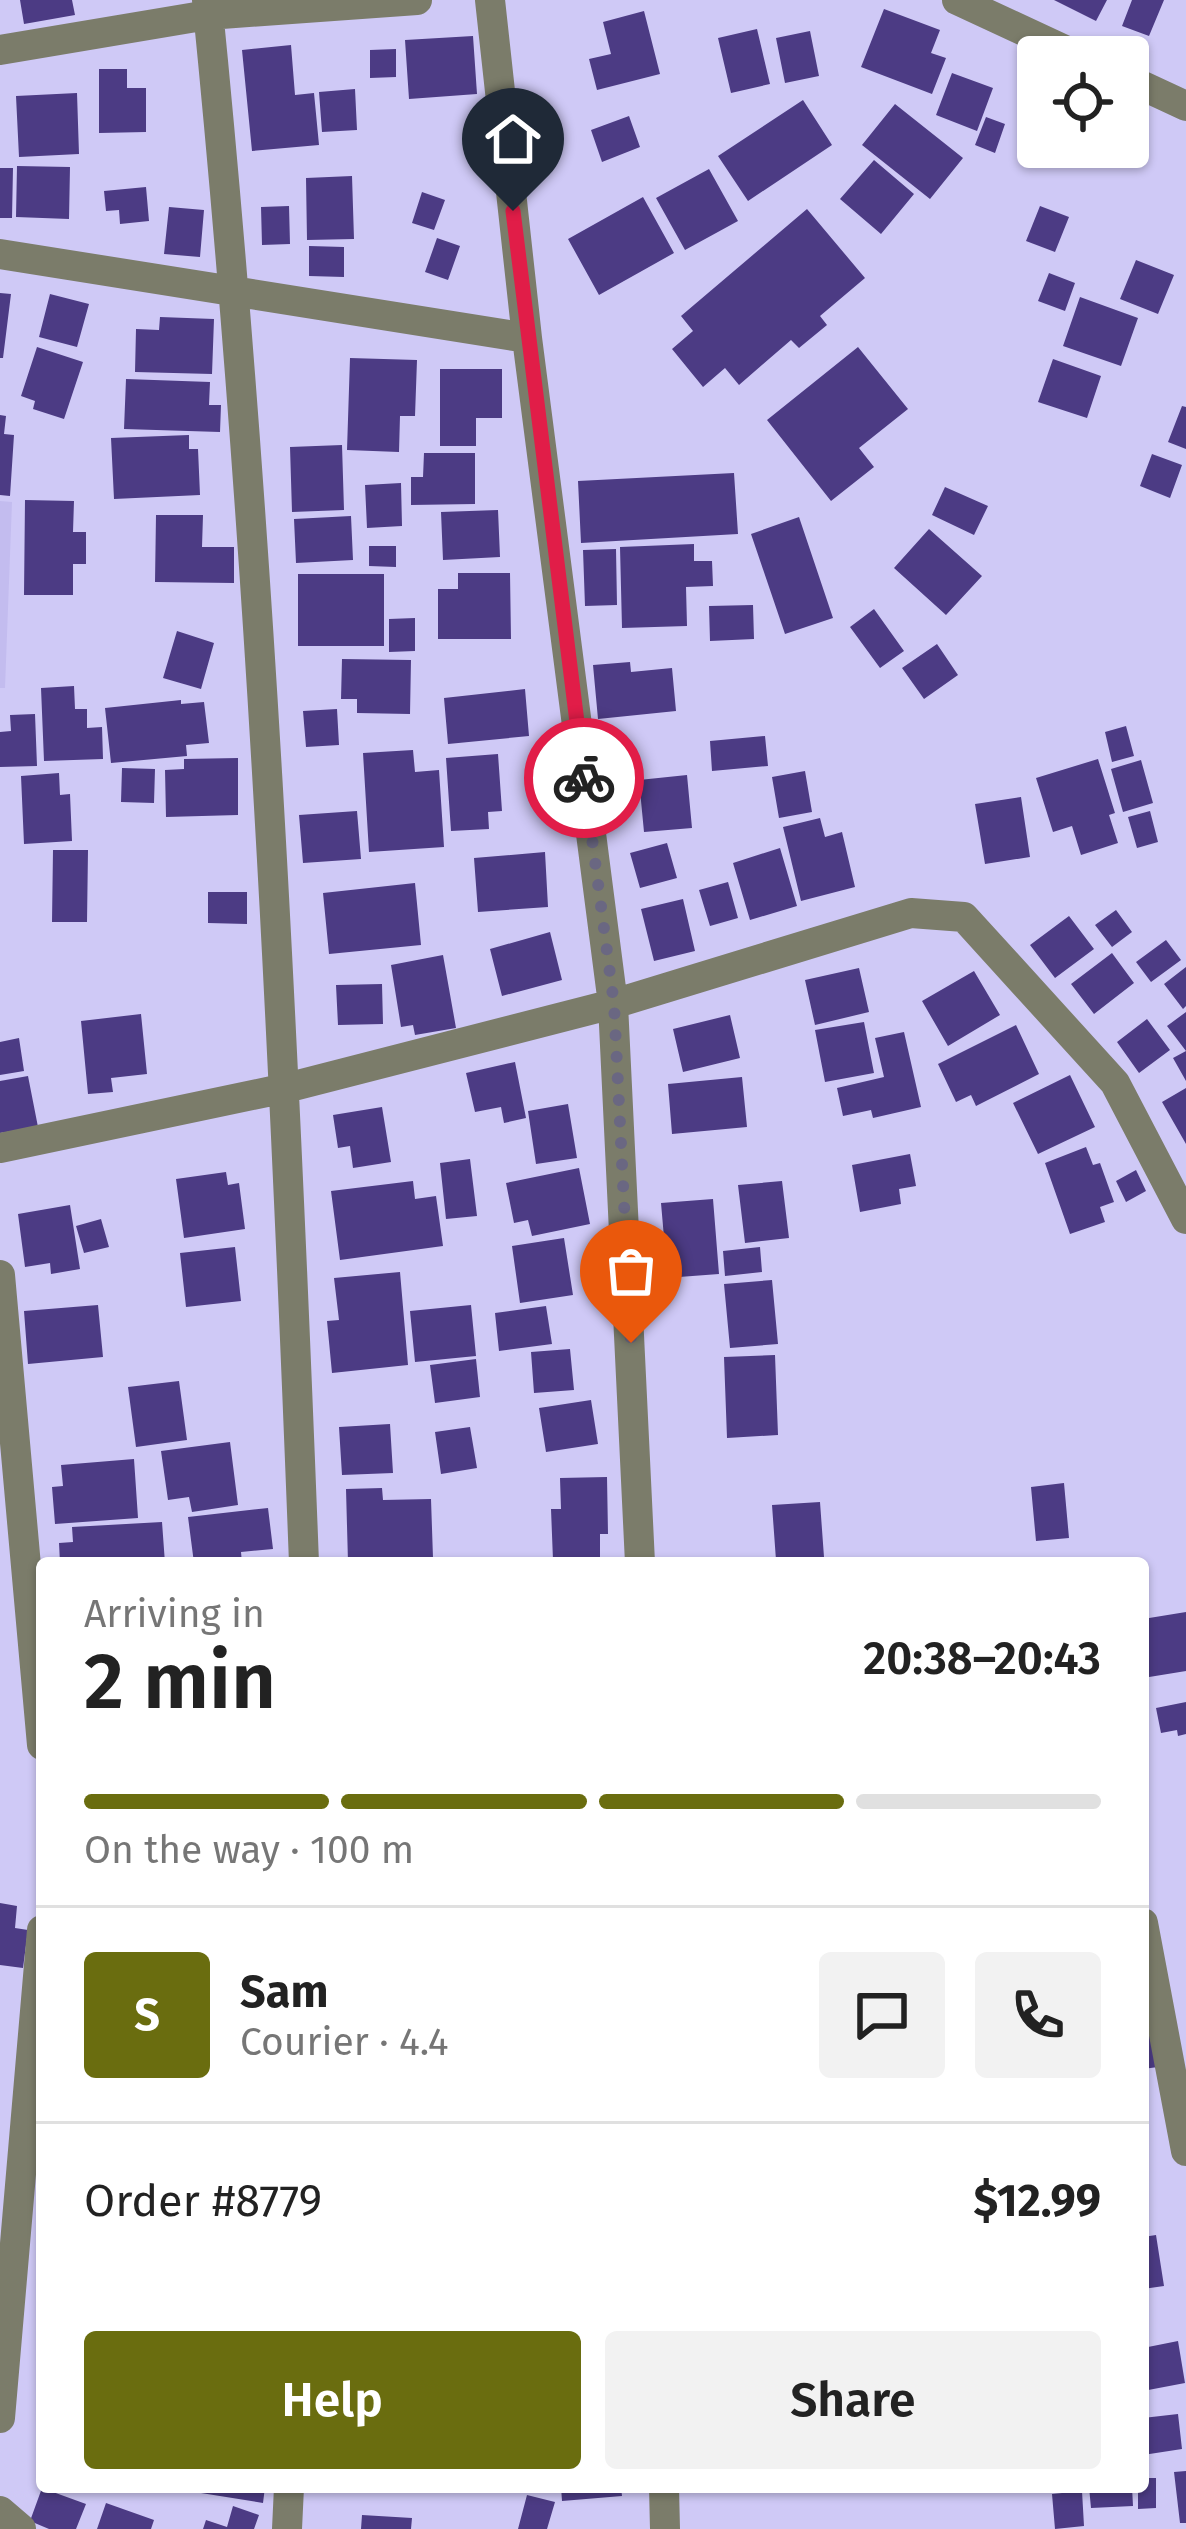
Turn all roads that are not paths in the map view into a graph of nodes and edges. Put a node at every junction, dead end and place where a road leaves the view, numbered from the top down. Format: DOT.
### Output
graph roads {
  1 [pos="417,0"];
  2 [pos="490,0"];
  3 [pos="957,0"];
  4 [pos="207,8"];
  5 [pos="1035,36"];
  6 [pos="0,50"];
  7 [pos="1149,89"];
  8 [pos="1186,106"];
  9 [pos="0,254"];
  10 [pos="236,293"];
  11 [pos="527,338"];
  12 [pos="614,1004"];
  13 [pos="286,1088"];
  14 [pos="0,1148"];
  15 [pos="1186,1219"];
  16 [pos="0,1275"];
  17 [pos="304,1557"];
  18 [pos="640,1557"];
  19 [pos="36,1678"];
  20 [pos="1149,1955"];
  21 [pos="36,2000"];
  22 [pos="1186,2151"];
  23 [pos="0,2418"];
  24 [pos="289,2493"];
  25 [pos="664,2493"];
  26 [pos="0,2511"];
  27 [pos="21,2529"];
  28 [pos="286,2529"];
  29 [pos="665,2529"];
  1 -- 4 [label="street"];
  2 -- 11 [label="street"];
  3 -- 5 [label="street"];
  4 -- 6 [label="street"];
  4 -- 10 [label="street"];
  7 -- 8 [label="street"];
  9 -- 10 [label="street"];
  10 -- 11 [label="street"];
  10 -- 13 [label="street"];
  11 -- 12 [label="street"];
  12 -- 13 [label="street"];
  12 -- 15 [label="street"];
  12 -- 18 [label="street"];
  13 -- 14 [label="street"];
  13 -- 17 [label="street"];
  16 -- 19 [label="street"];
  20 -- 22 [label="street"];
  21 -- 23 [label="street"];
  24 -- 28 [label="street"];
  25 -- 29 [label="street"];
  26 -- 27 [label="street"];
}
